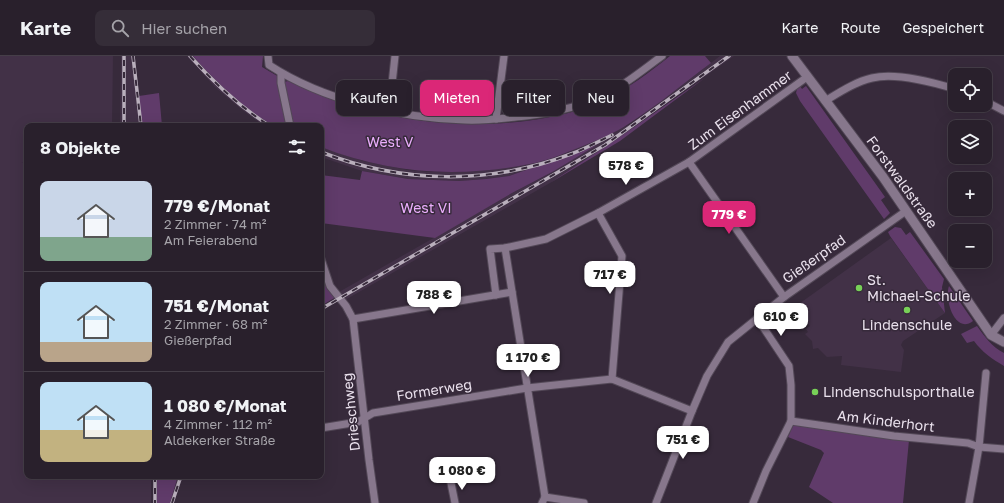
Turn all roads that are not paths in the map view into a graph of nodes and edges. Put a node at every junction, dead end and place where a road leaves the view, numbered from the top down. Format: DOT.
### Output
graph roads {
  1 [pos="268,56"];
  2 [pos="395,56"];
  3 [pos="504,56"];
  4 [pos="662,56"];
  5 [pos="792,56"];
  6 [pos="281,73"];
  7 [pos="807,77"];
  8 [pos="392,80"];
  9 [pos="948,87"];
  10 [pos="336,96"];
  11 [pos="825,101"];
  12 [pos="992,105"];
  13 [pos="1004,111"];
  14 [pos="412,114"];
  15 [pos="496,119"];
  16 [pos="289,123"];
  17 [pos="689,162"];
  18 [pos="906,211"];
  19 [pos="598,213"];
  20 [pos="505,248"];
  21 [pos="324,267"];
  22 [pos="512,292"];
  23 [pos="496,295"];
  24 [pos="784,297"];
  25 [pos="757,318"];
  26 [pos="1004,318"];
  27 [pos="353,319"];
  28 [pos="991,335"];
  29 [pos="1004,342"];
  30 [pos="986,372"];
  31 [pos="612,379"];
  32 [pos="528,388"];
  33 [pos="692,411"];
  34 [pos="365,419"];
  35 [pos="791,421"];
  36 [pos="324,428"];
  37 [pos="979,447"];
  38 [pos="1004,449"];
  39 [pos="451,483"];
  40 [pos="543,500"];
  41 [pos="375,503"];
  42 [pos="455,503"];
  43 [pos="584,503"];
  44 [pos="656,503"];
  45 [pos="753,503"];
  46 [pos="969,503"];
  1 -- 6 [label="street"];
  2 -- 8 [label="street"];
  3 -- 15 [label="street"];
  4 -- 15 [label="street"];
  5 -- 7 [label="street, Forstwaldstraße"];
  6 -- 10 [label="street"];
  6 -- 16 [label="street"];
  7 -- 11 [label="street, Forstwaldstraße"];
  7 -- 17 [label="street, Zum Eisenhammer"];
  9 -- 11 [label="street"];
  11 -- 18 [label="street, Forstwaldstraße"];
  12 -- 13 [label="street"];
  14 -- 15 [label="street"];
  17 -- 19 [label="street, Zum Eisenhammer"];
  17 -- 24 [label="street"];
  18 -- 24 [label="street, Gießerpfad"];
  18 -- 28 [label="street, Forstwaldstraße"];
  19 -- 20 [label="street, Zum Eisenhammer"];
  19 -- 31 [label="street"];
  20 -- 22 [label="street"];
  20 -- 23 [label="street, Zum Eisenhammer"];
  21 -- 27 [label="street"];
  22 -- 23 [label="street"];
  22 -- 32 [label="street"];
  23 -- 27 [label="street"];
  24 -- 25 [label="street, Gießerpfad"];
  25 -- 33 [label="street, Gießerpfad"];
  25 -- 35 [label="street"];
  26 -- 28 [label="street"];
  27 -- 34 [label="street, Drieschweg"];
  28 -- 29 [label="street, Forstwaldstraße"];
  30 -- 37 [label="street"];
  31 -- 32 [label="street, Formerweg"];
  31 -- 33 [label="street, Formerweg"];
  32 -- 34 [label="street, Formerweg"];
  32 -- 40 [label="street"];
  33 -- 44 [label="street, Gießerpfad"];
  34 -- 36 [label="street, Formerweg"];
  34 -- 41 [label="street, Drieschweg"];
  35 -- 37 [label="street, Am Kinderhort"];
  35 -- 45 [label="street"];
  37 -- 38 [label="street, Am Kinderhort"];
  37 -- 46 [label="street"];
  39 -- 42 [label="street"];
  40 -- 43 [label="street"];
}
